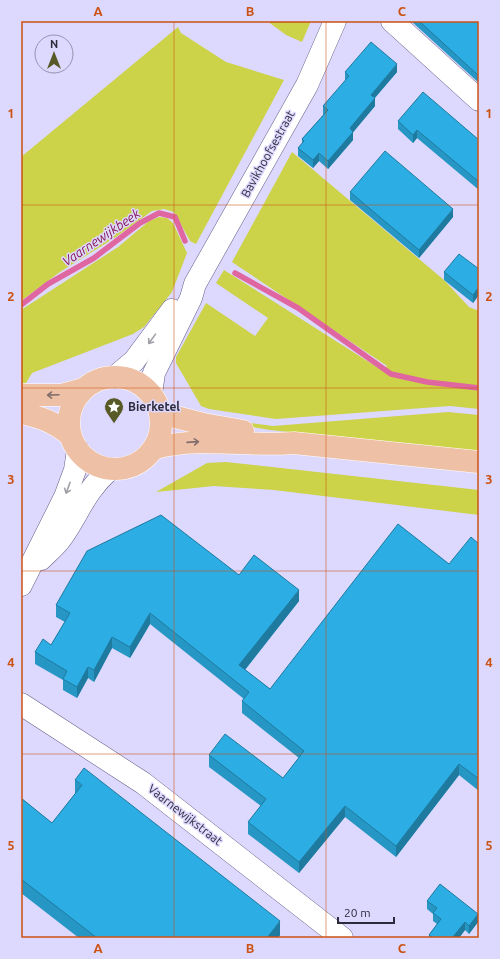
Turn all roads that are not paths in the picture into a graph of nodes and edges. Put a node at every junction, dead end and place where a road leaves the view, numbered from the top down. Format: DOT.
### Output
graph roads {
  1 [pos="335,21"];
  2 [pos="392,21"];
  3 [pos="479,100"];
  4 [pos="195,284"];
  5 [pos="115,377"];
  6 [pos="83,389"];
  7 [pos="151,394"];
  8 [pos="21,395"];
  9 [pos="21,413"];
  10 [pos="160,414"];
  11 [pos="74,442"];
  12 [pos="294,443"];
  13 [pos="155,448"];
  14 [pos="479,462"];
  15 [pos="110,469"];
  16 [pos="26,577"];
  17 [pos="21,704"];
  18 [pos="342,938"];
  1 -- 4 [label="street, Bavikhoofsestraat"];
  2 -- 3 [label="street"];
  4 -- 5 [label="street, Bavikhoofsestraat, one-way"];
  4 -- 7 [label="street, Bavikhoofsestraat"];
  5 -- 6 [label="main road"];
  5 -- 7 [label="main road"];
  6 -- 8 [label="main road, one-way"];
  6 -- 11 [label="main road"];
  7 -- 10 [label="main road"];
  9 -- 11 [label="main road"];
  10 -- 12 [label="main road"];
  10 -- 13 [label="main road"];
  11 -- 15 [label="main road"];
  11 -- 16 [label="street, one-way"];
  13 -- 12 [label="main road, one-way"];
  12 -- 14 [label="main road"];
  13 -- 15 [label="main road"];
  15 -- 16 [label="street"];
  17 -- 18 [label="street, Vaarnewijkstraat"];
}
